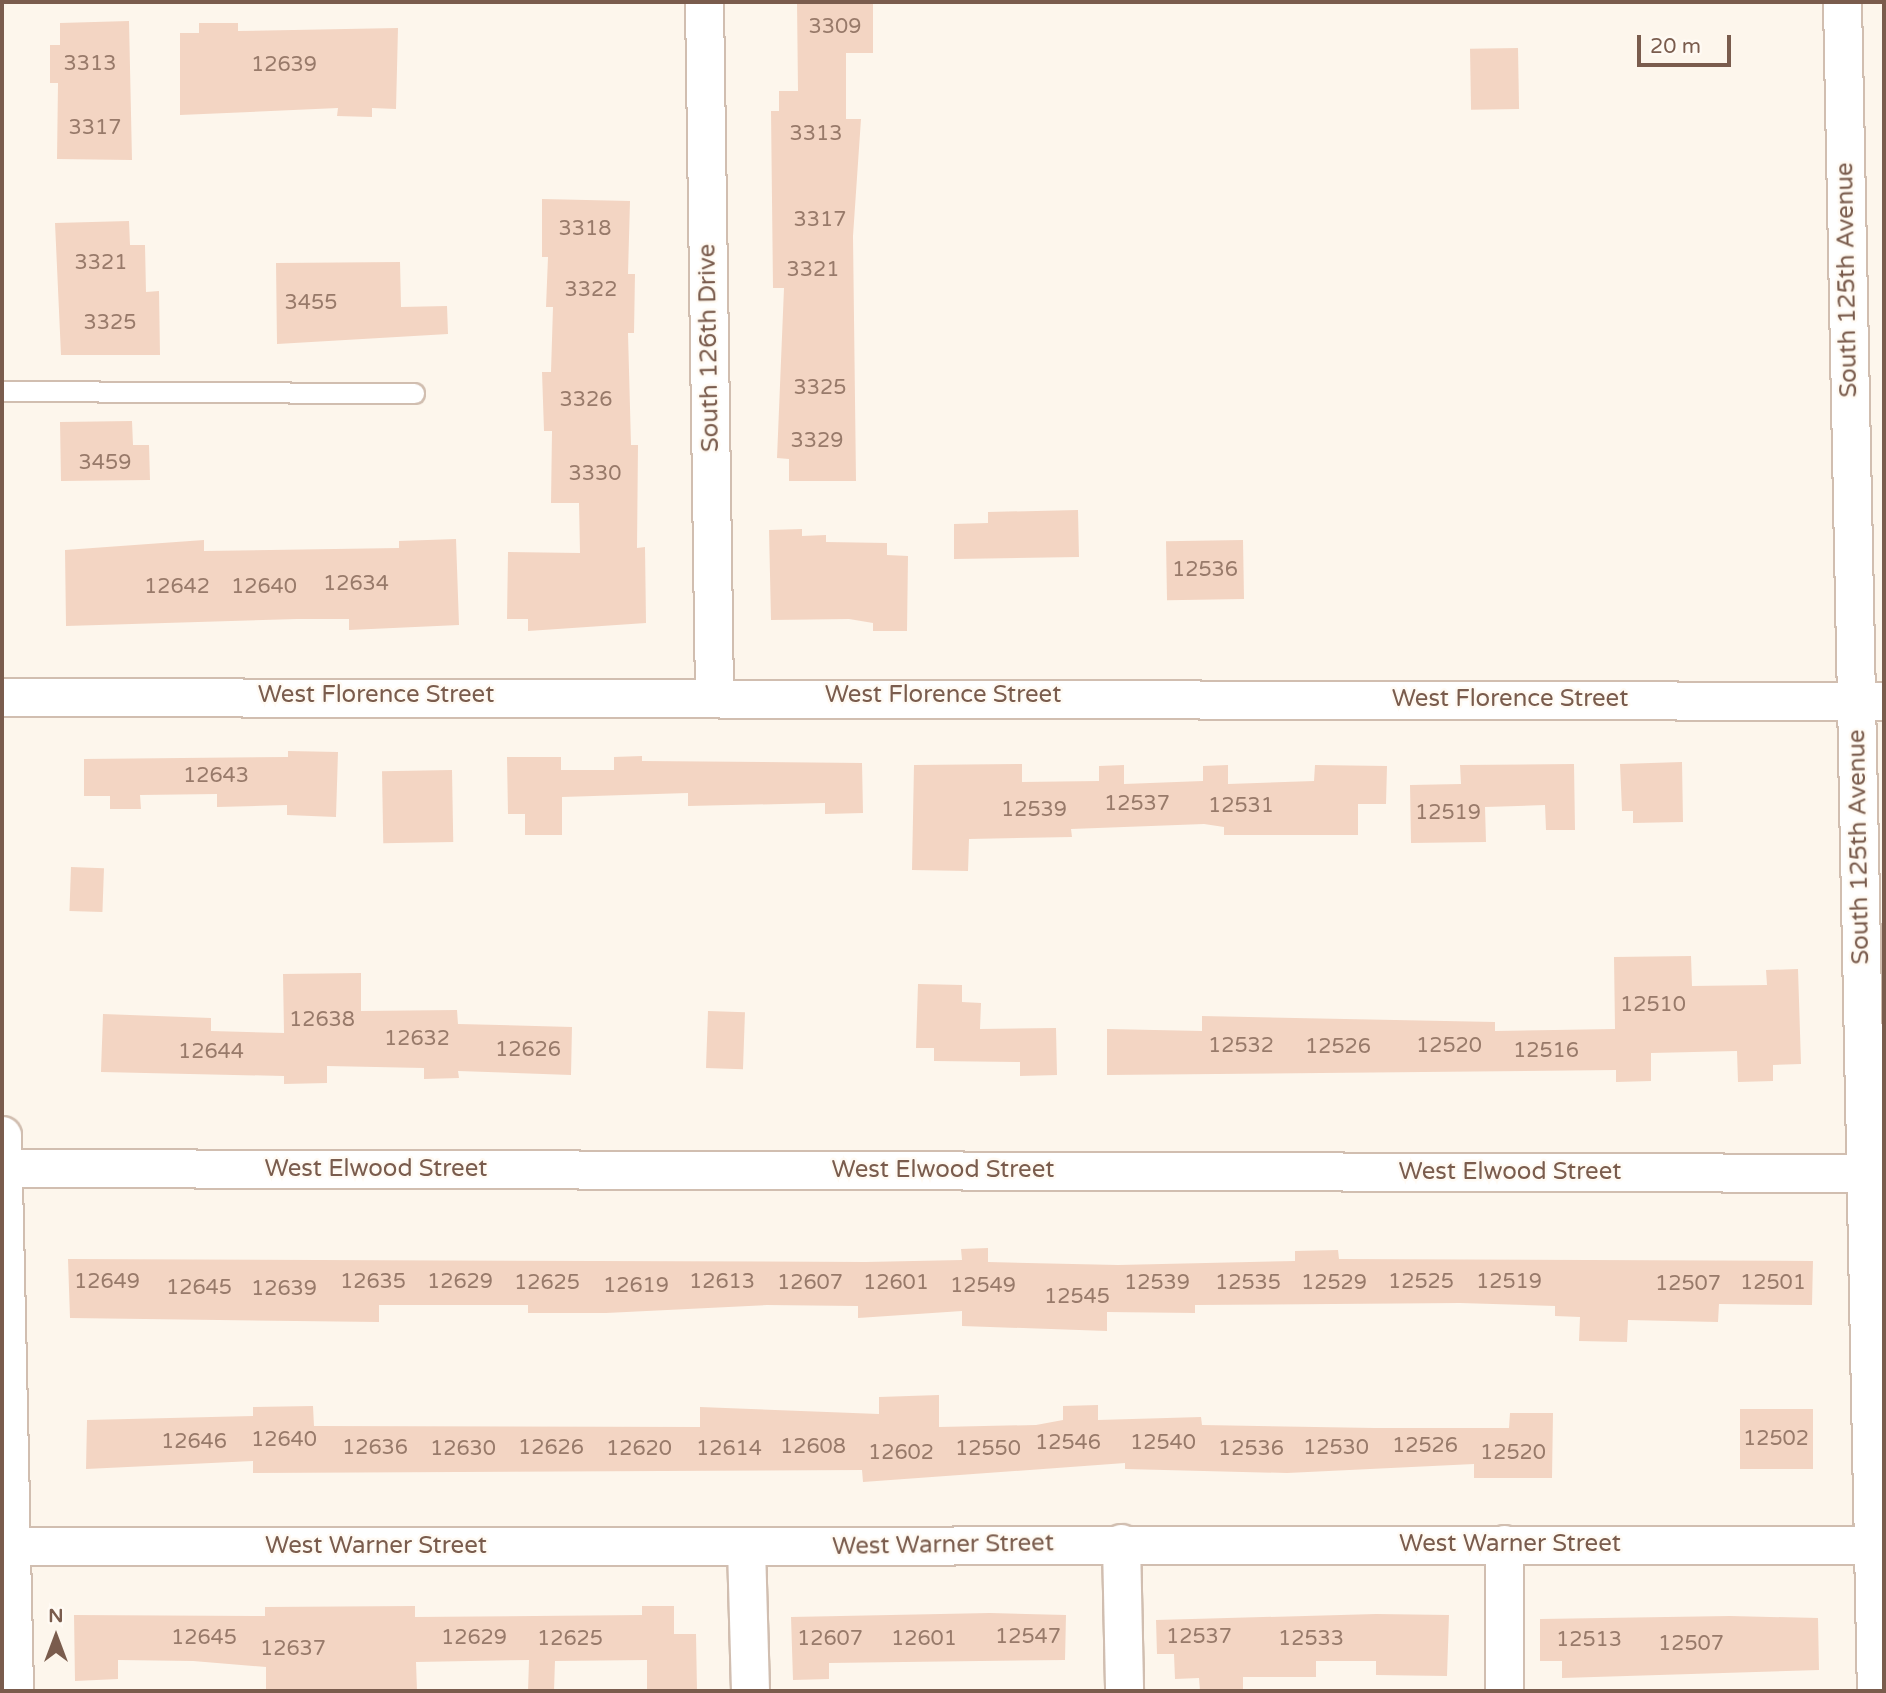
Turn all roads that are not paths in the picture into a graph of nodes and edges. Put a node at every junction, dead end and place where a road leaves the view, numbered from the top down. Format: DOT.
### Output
graph roads {
  1 [pos="704,2"];
  2 [pos="1842,2"];
  3 [pos="2,391"];
  4 [pos="414,393"];
  5 [pos="714,694"];
  6 [pos="2,696"];
  7 [pos="1870,701"];
  8 [pos="2,1135"];
  9 [pos="2,1168"];
  10 [pos="1876,1173"];
  11 [pos="1121,1543"];
  12 [pos="1504,1544"];
  13 [pos="1876,1545"];
  14 [pos="11,1546"];
  15 [pos="746,1547"];
  16 [pos="14,1691"];
  17 [pos="750,1691"];
  18 [pos="1124,1691"];
  19 [pos="1504,1691"];
  20 [pos="1876,1691"];
  1 -- 5 [label="street, South 126th Drive"];
  2 -- 7 [label="street, South 125th Avenue"];
  3 -- 4 [label="lane"];
  5 -- 6 [label="street, West Florence Street"];
  5 -- 7 [label="street, West Florence Street"];
  7 -- 10 [label="street, South 125th Avenue"];
  8 -- 9 [label="street"];
  9 -- 10 [label="street, West Elwood Street"];
  9 -- 14 [label="street"];
  10 -- 13 [label="street, South 125th Avenue"];
  11 -- 12 [label="street, West Warner Street"];
  11 -- 15 [label="street, West Warner Street"];
  11 -- 18 [label="street"];
  12 -- 13 [label="street, West Warner Street"];
  12 -- 19 [label="street"];
  13 -- 20 [label="street, South 125th Avenue"];
  14 -- 15 [label="street, West Warner Street"];
  14 -- 16 [label="street"];
  15 -- 17 [label="street"];
}
